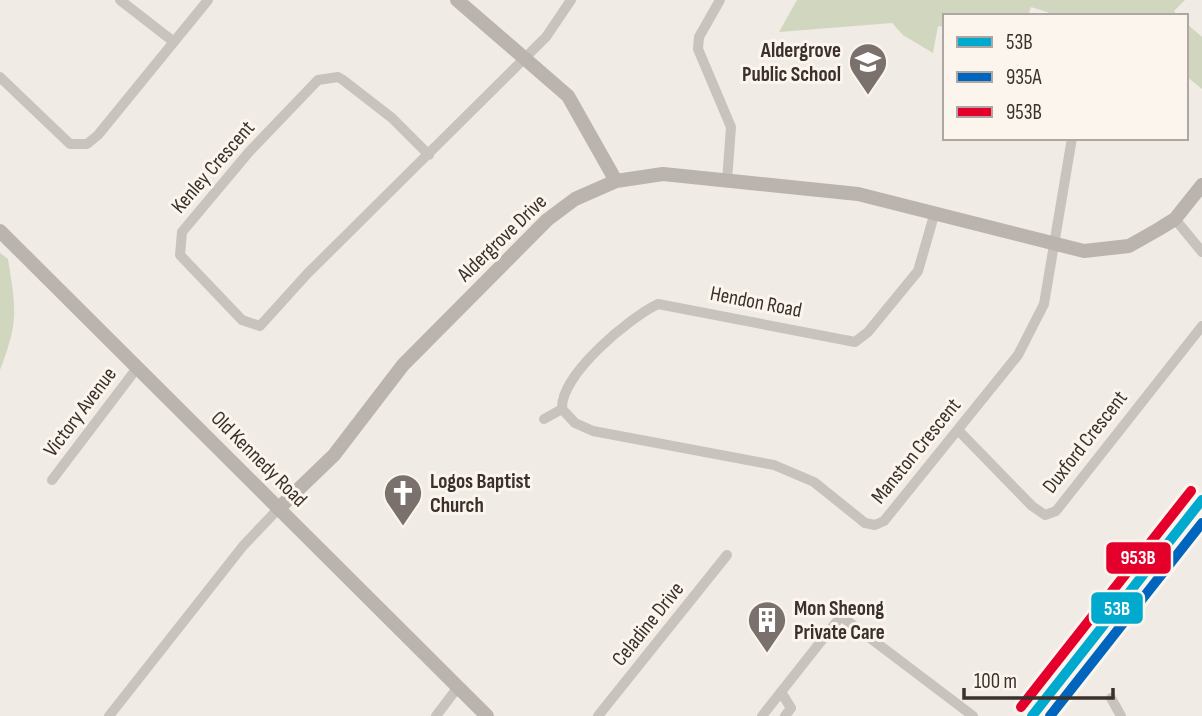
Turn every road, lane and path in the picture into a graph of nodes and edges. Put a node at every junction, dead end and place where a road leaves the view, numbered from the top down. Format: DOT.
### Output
graph roads {
  1 [pos="120,0"];
  2 [pos="208,0"];
  3 [pos="457,0"];
  4 [pos="571,0"];
  5 [pos="720,0"];
  6 [pos="174,42"];
  7 [pos="526,57"];
  8 [pos="0,77"];
  9 [pos="1072,140"];
  10 [pos="429,155"];
  11 [pos="616,181"];
  12 [pos="727,181"];
  13 [pos="1202,185"];
  14 [pos="935,212"];
  15 [pos="1175,219"];
  16 [pos="0,231"];
  17 [pos="1053,243"];
  18 [pos="1202,252"];
  19 [pos="1202,326"];
  20 [pos="137,368"];
  21 [pos="562,410"];
  22 [pos="544,419"];
  23 [pos="958,430"];
  24 [pos="52,480"];
  25 [pos="1202,500"];
  26 [pos="279,508"];
  27 [pos="727,555"];
  28 [pos="458,687"];
  29 [pos="781,692"];
  30 [pos="1111,698"];
  31 [pos="109,716"];
  32 [pos="436,716"];
  33 [pos="487,716"];
  34 [pos="598,716"];
  35 [pos="762,716"];
  36 [pos="785,716"];
  37 [pos="973,716"];
  38 [pos="1032,716"];
  39 [pos="1121,716"];
  1 -- 6 [label="street"];
  2 -- 6 [label="street"];
  3 -- 7 [label="street"];
  4 -- 7 [label="street, Kenley Crescent"];
  5 -- 12 [label="street"];
  6 -- 8 [label="street"];
  7 -- 10 [label="street, Kenley Crescent"];
  7 -- 11 [label="street"];
  9 -- 17 [label="street, Manston Crescent"];
  10 -- 10 [label="street, Kenley Crescent"];
  11 -- 12 [label="street, Aldergrove Drive"];
  11 -- 26 [label="street, Aldergrove Drive"];
  12 -- 14 [label="street, Aldergrove Drive"];
  13 -- 15 [label="street, Aldergrove Drive"];
  14 -- 17 [label="street, Aldergrove Drive"];
  14 -- 21 [label="street, Hendon Road"];
  15 -- 17 [label="street, Aldergrove Drive"];
  15 -- 18 [label="street"];
  16 -- 20 [label="street, Old Kennedy Road"];
  17 -- 23 [label="street, Manston Crescent"];
  19 -- 23 [label="street, Duxford Crescent"];
  20 -- 24 [label="street, Victory Avenue"];
  20 -- 26 [label="street, Old Kennedy Road"];
  21 -- 22 [label="street"];
  21 -- 23 [label="street, Manston Crescent"];
  25 -- 38 [label="street"];
  26 -- 28 [label="street, Old Kennedy Road"];
  26 -- 31 [label="street, Aldergrove Drive"];
  27 -- 34 [label="street, Celadine Drive"];
  28 -- 32 [label="street"];
  28 -- 33 [label="street, Old Kennedy Road"];
  29 -- 35 [label="street"];
  29 -- 36 [label="street"];
  29 -- 37 [label="street"];
  30 -- 39 [label="street"];
}
